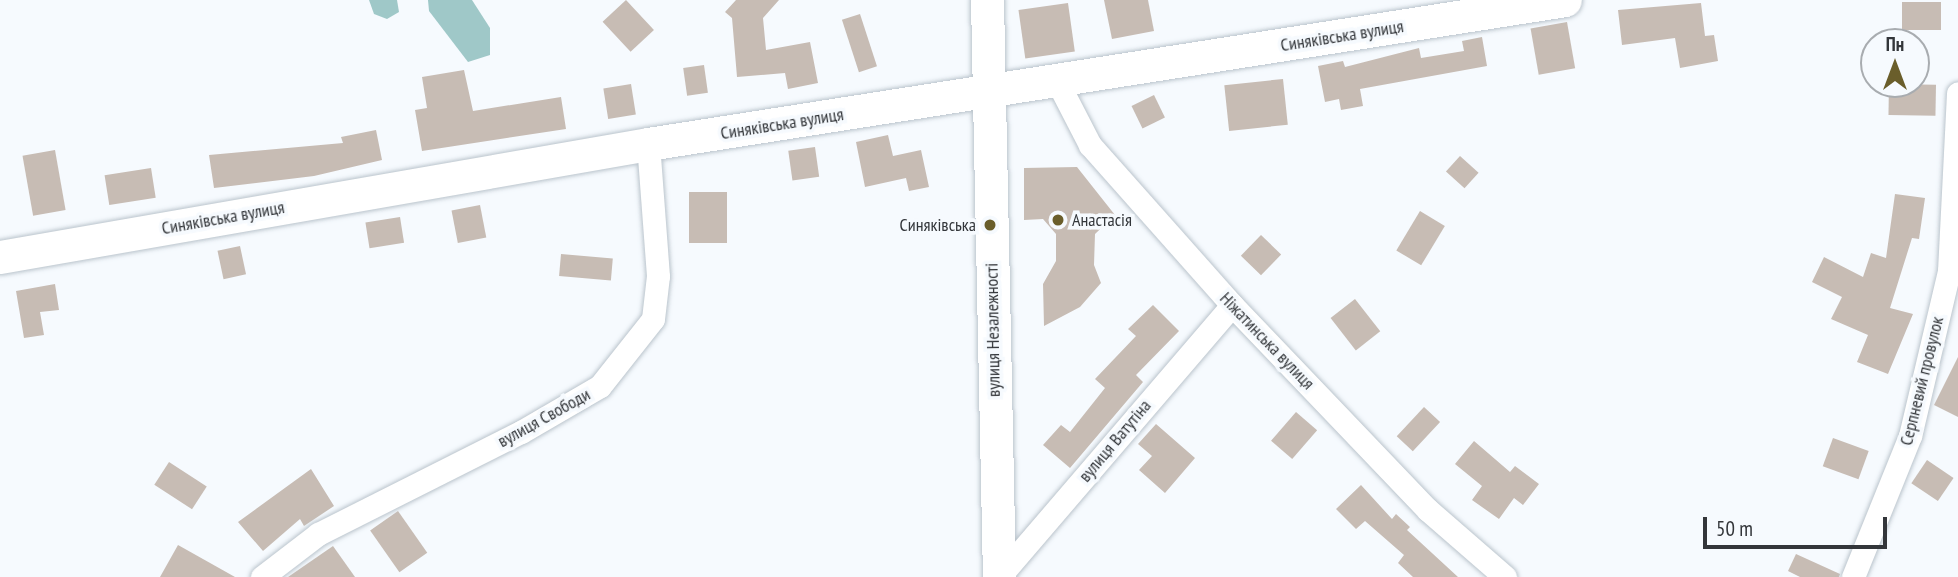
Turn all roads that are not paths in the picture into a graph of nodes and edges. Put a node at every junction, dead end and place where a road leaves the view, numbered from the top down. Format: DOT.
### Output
graph roads {
  1 [pos="1565,0"];
  2 [pos="982,5"];
  3 [pos="1512,5"];
  4 [pos="1057,82"];
  5 [pos="1958,93"];
  6 [pos="986,94"];
  7 [pos="648,144"];
  8 [pos="0,257"];
  9 [pos="1231,305"];
  10 [pos="262,577"];
  11 [pos="999,577"];
  12 [pos="1505,577"];
  13 [pos="1853,577"];
  1 -- 3 [label="street, Синяківська вулиця"];
  2 -- 6 [label="street, вулиця Незалежності"];
  3 -- 4 [label="street, Синяківська вулиця"];
  4 -- 6 [label="street, Синяківська вулиця"];
  4 -- 9 [label="street, Ніжатинська вулиця"];
  5 -- 13 [label="street, Серпневий провулок"];
  6 -- 7 [label="street, Синяківська вулиця"];
  6 -- 11 [label="street, вулиця Незалежності"];
  7 -- 8 [label="street, Синяківська вулиця"];
  7 -- 10 [label="street, вулиця Свободи"];
  9 -- 11 [label="street, вулиця Ватутіна"];
  9 -- 12 [label="street, Ніжатинська вулиця"];
}
